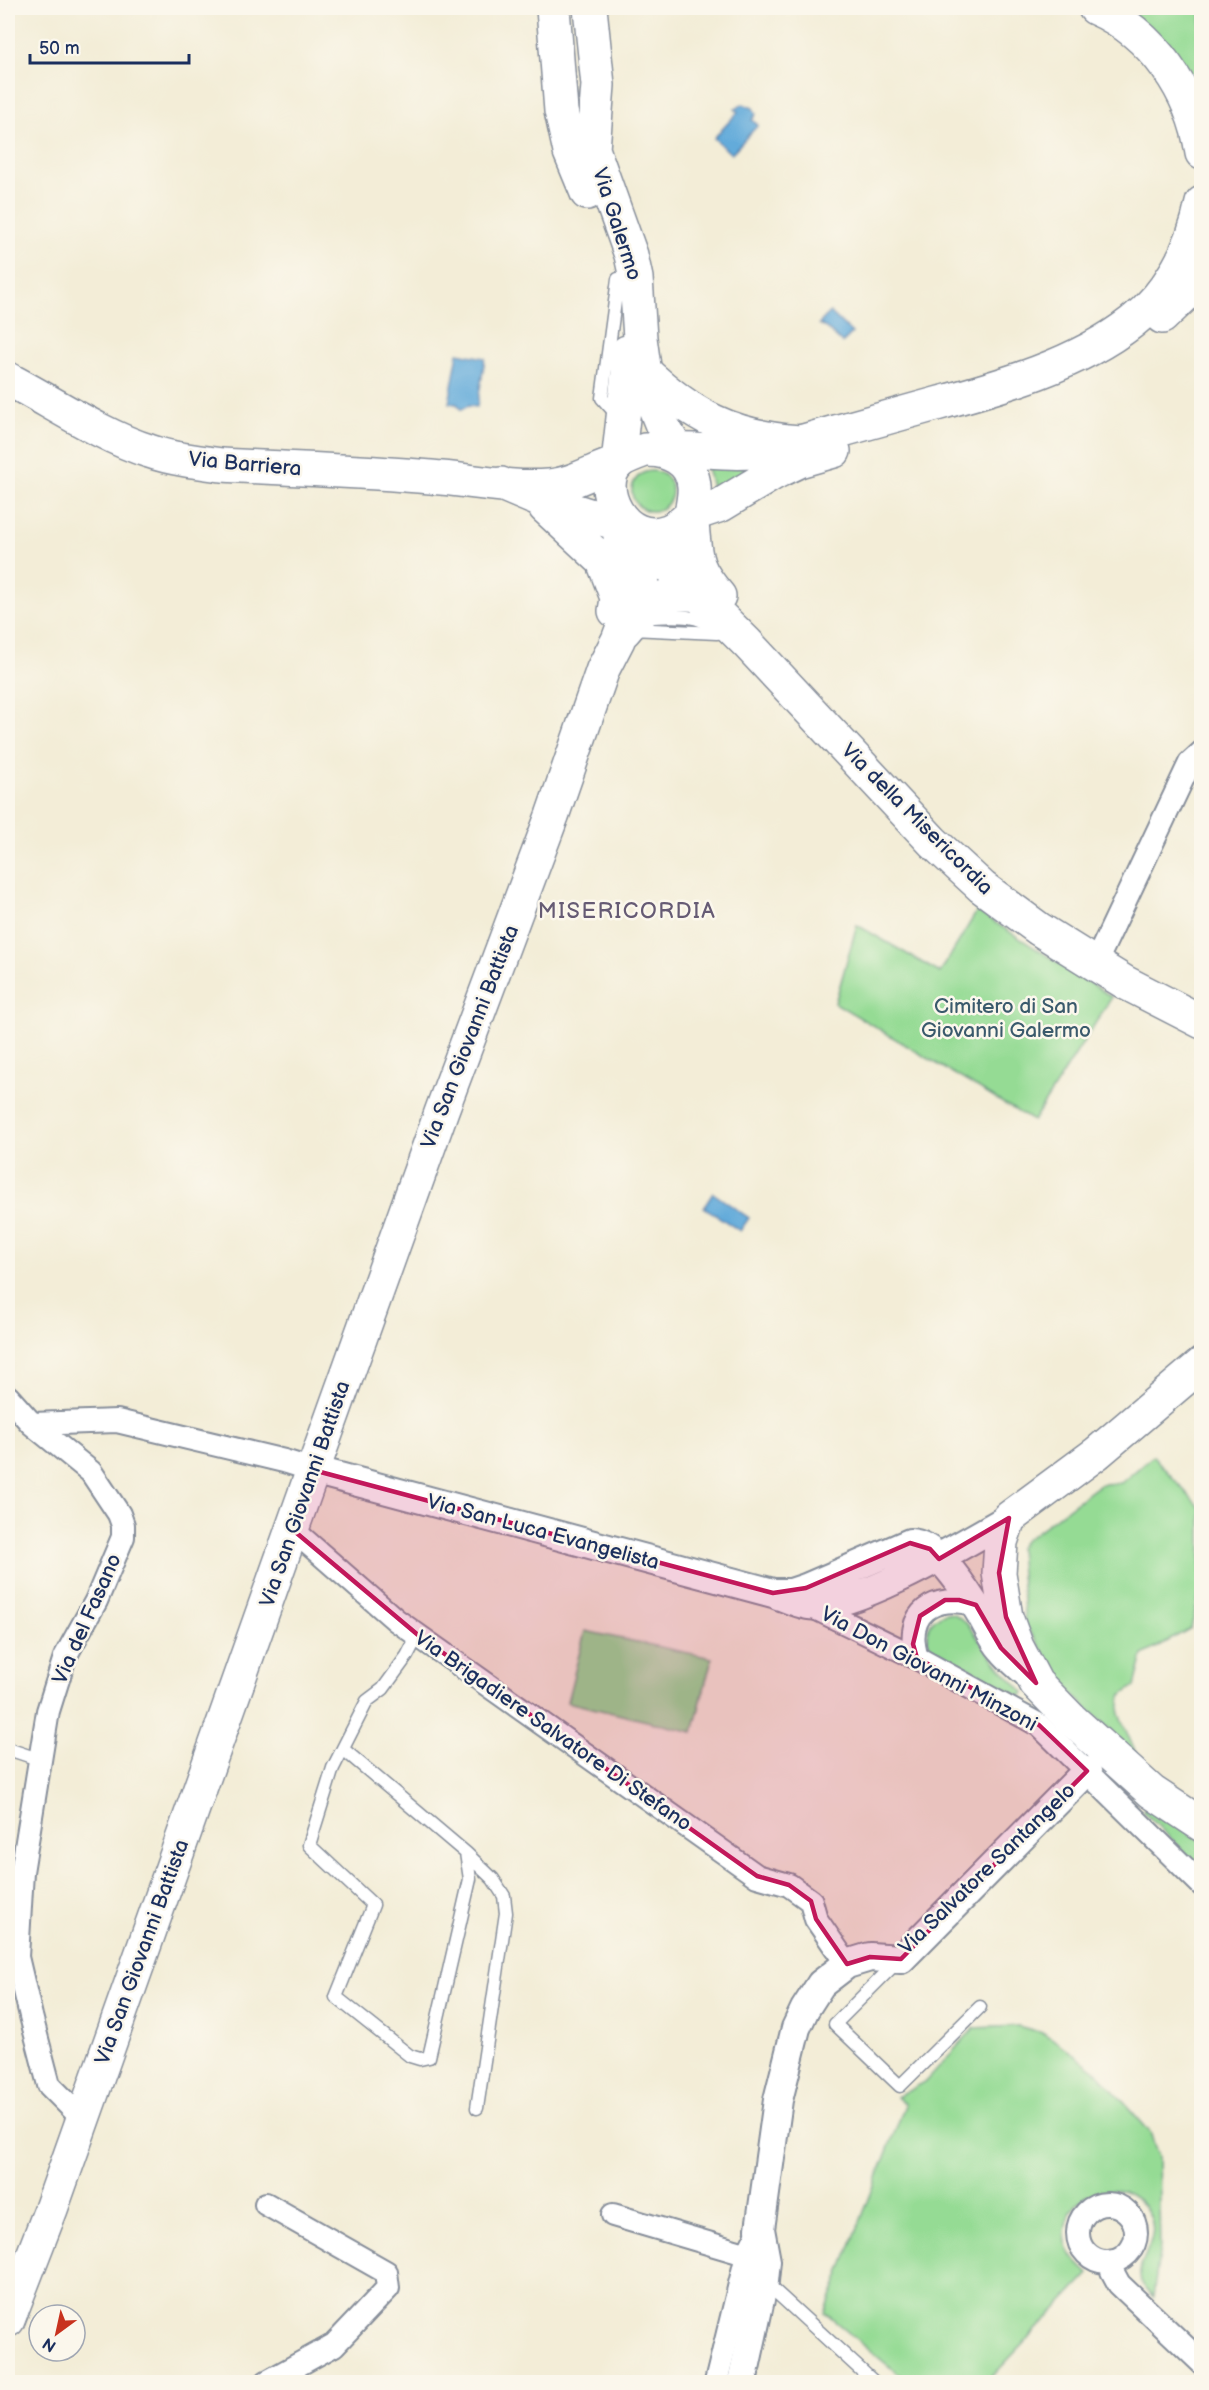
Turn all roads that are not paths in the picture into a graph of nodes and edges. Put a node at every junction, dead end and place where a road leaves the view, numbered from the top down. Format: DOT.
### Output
graph roads {
  1 [pos="553,8"];
  2 [pos="590,8"];
  3 [pos="1095,8"];
  4 [pos="1202,153"];
  5 [pos="1202,203"];
  6 [pos="1202,279"];
  7 [pos="643,369"];
  8 [pos="8,379"];
  9 [pos="800,442"];
  10 [pos="615,446"];
  11 [pos="672,455"];
  12 [pos="501,484"];
  13 [pos="534,498"];
  14 [pos="622,521"];
  15 [pos="696,521"];
  16 [pos="657,552"];
  17 [pos="700,596"];
  18 [pos="624,621"];
  19 [pos="730,639"];
  20 [pos="1202,752"];
  21 [pos="1095,964"];
  22 [pos="1202,1022"];
  23 [pos="1202,1365"];
  24 [pos="8,1397"];
  25 [pos="32,1424"];
  26 [pos="313,1470"];
  27 [pos="1009,1518"];
  28 [pos="293,1530"];
  29 [pos="939,1559"];
  30 [pos="773,1593"];
  31 [pos="809,1605"];
  32 [pos="976,1605"];
  33 [pos="418,1635"];
  34 [pos="917,1658"];
  35 [pos="1036,1683"];
  36 [pos="8,1749"];
  37 [pos="343,1749"];
  38 [pos="40,1760"];
  39 [pos="1087,1772"];
  40 [pos="1202,1825"];
  41 [pos="466,1854"];
  42 [pos="1202,1885"];
  43 [pos="901,1959"];
  44 [pos="847,1964"];
  45 [pos="980,2007"];
  46 [pos="477,2108"];
  47 [pos="82,2118"];
  48 [pos="266,2204"];
  49 [pos="613,2216"];
  50 [pos="1113,2261"];
  51 [pos="759,2265"];
  52 [pos="8,2320"];
  53 [pos="1202,2363"];
  54 [pos="267,2382"];
  55 [pos="716,2382"];
  56 [pos="742,2382"];
  57 [pos="874,2382"];
  1 -- 10 [label="main road, Via Galermo"];
  2 -- 7 [label="main road, Via Galermo"];
  3 -- 4 [label="main road"];
  5 -- 9 [label="main road"];
  6 -- 15 [label="main road"];
  7 -- 9 [label="main road"];
  7 -- 11 [label="main road, Via Galermo"];
  8 -- 12 [label="main road, Via Barriera"];
  9 -- 11 [label="main road"];
  10 -- 11 [label="main road"];
  10 -- 12 [label="main road"];
  10 -- 14 [label="main road"];
  11 -- 15 [label="main road"];
  12 -- 13 [label="main road"];
  13 -- 14 [label="main road"];
  13 -- 18 [label="main road"];
  14 -- 15 [label="main road"];
  14 -- 16 [label="main road, Via della Misericordia"];
  14 -- 18 [label="main road"];
  15 -- 16 [label="main road"];
  15 -- 19 [label="main road"];
  16 -- 17 [label="main road, Via della Misericordia"];
  16 -- 18 [label="main road"];
  17 -- 18 [label="main road"];
  17 -- 19 [label="main road, Via della Misericordia"];
  18 -- 19 [label="lane"];
  18 -- 26 [label="main road, Via San Giovanni Battista"];
  19 -- 21 [label="main road, Via della Misericordia"];
  20 -- 21 [label="street"];
  21 -- 22 [label="main road, Via della Misericordia"];
  23 -- 27 [label="main road"];
  24 -- 25 [label="street, Via del Fasano"];
  25 -- 26 [label="street"];
  25 -- 38 [label="street, Via del Fasano"];
  26 -- 28 [label="main road, Via San Giovanni Battista"];
  26 -- 30 [label="street, Via San Luca Evangelista"];
  27 -- 29 [label="street"];
  27 -- 35 [label="main road, Via Don Giovanni Minzoni"];
  28 -- 33 [label="street, Via Brigadiere Salvatore Di Stefano"];
  28 -- 47 [label="main road, Via San Giovanni Battista"];
  29 -- 30 [label="street"];
  29 -- 31 [label="street"];
  29 -- 32 [label="street"];
  30 -- 31 [label="street, Via San Luca Evangelista"];
  31 -- 34 [label="street, Via Don Giovanni Minzoni"];
  32 -- 34 [label="street"];
  32 -- 35 [label="street"];
  33 -- 37 [label="lane"];
  33 -- 44 [label="street, Via Brigadiere Salvatore Di Stefano"];
  34 -- 39 [label="street, Via Don Giovanni Minzoni"];
  35 -- 40 [label="main road, Via Don Giovanni Minzoni"];
  36 -- 38 [label="lane"];
  37 -- 41 [label="lane"];
  37 -- 41 [label="lane"];
  38 -- 47 [label="street, Via del Fasano"];
  39 -- 42 [label="street, Via Don Giovanni Minzoni"];
  39 -- 43 [label="street, Via Salvatore Santangelo"];
  41 -- 46 [label="lane"];
  43 -- 44 [label="street, Via Salvatore Santangelo"];
  43 -- 45 [label="lane"];
  44 -- 51 [label="street"];
  47 -- 52 [label="main road, Via San Giovanni Battista"];
  48 -- 54 [label="street"];
  49 -- 51 [label="street"];
  50 -- 53 [label="street"];
  51 -- 55 [label="street"];
  51 -- 56 [label="street"];
  51 -- 57 [label="lane"];
}
